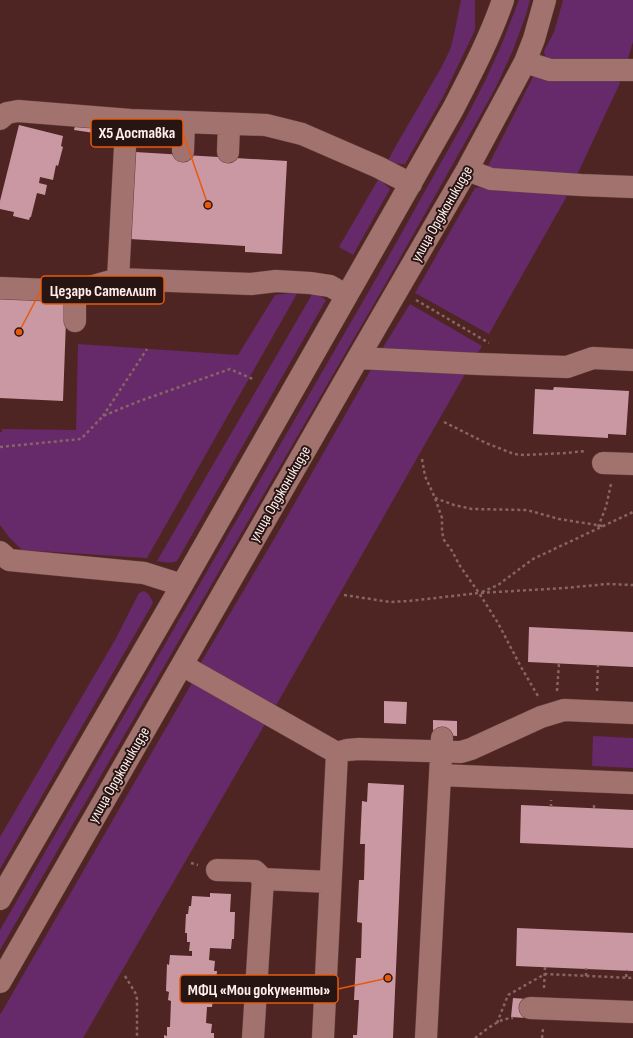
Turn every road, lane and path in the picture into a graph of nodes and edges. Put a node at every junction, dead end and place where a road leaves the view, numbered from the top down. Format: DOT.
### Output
graph roads {
  1 [pos="503,0"];
  2 [pos="545,0"];
  3 [pos="525,62"];
  4 [pos="633,70"];
  5 [pos="0,119"];
  6 [pos="130,120"];
  7 [pos="184,122"];
  8 [pos="230,124"];
  9 [pos="183,151"];
  10 [pos="228,152"];
  11 [pos="468,170"];
  12 [pos="411,184"];
  13 [pos="633,187"];
  14 [pos="118,279"];
  15 [pos="0,288"];
  16 [pos="75,291"];
  17 [pos="346,296"];
  18 [pos="414,299"];
  19 [pos="75,321"];
  20 [pos="490,344"];
  21 [pos="147,349"];
  22 [pos="358,358"];
  23 [pos="633,360"];
  24 [pos="254,380"];
  25 [pos="102,416"];
  26 [pos="444,422"];
  27 [pos="0,447"];
  28 [pos="422,459"];
  29 [pos="616,464"];
  30 [pos="435,498"];
  31 [pos="633,512"];
  32 [pos="598,526"];
  33 [pos="603,526"];
  34 [pos="597,529"];
  35 [pos="0,552"];
  36 [pos="182,584"];
  37 [pos="633,585"];
  38 [pos="479,592"];
  39 [pos="344,595"];
  40 [pos="558,663"];
  41 [pos="182,665"];
  42 [pos="598,665"];
  43 [pos="596,711"];
  44 [pos="552,713"];
  45 [pos="633,713"];
  46 [pos="441,744"];
  47 [pos="337,753"];
  48 [pos="440,775"];
  49 [pos="633,783"];
  50 [pos="217,870"];
  51 [pos="263,879"];
  52 [pos="330,882"];
  53 [pos="0,899"];
  54 [pos="586,968"];
  55 [pos="627,970"];
  56 [pos="545,974"];
  57 [pos="125,976"];
  58 [pos="586,976"];
  59 [pos="626,977"];
  60 [pos="633,978"];
  61 [pos="0,982"];
  62 [pos="216,984"];
  63 [pos="237,986"];
  64 [pos="530,1008"];
  65 [pos="633,1012"];
  66 [pos="137,1038"];
  67 [pos="253,1038"];
  68 [pos="322,1038"];
  69 [pos="426,1038"];
  70 [pos="475,1038"];
  1 -- 12 [label="street"];
  2 -- 3 [label="street, улица Орджоникидзе"];
  3 -- 4 [label="street"];
  3 -- 11 [label="street, улица Орджоникидзе"];
  5 -- 6 [label="street"];
  6 -- 7 [label="street"];
  6 -- 14 [label="street"];
  7 -- 8 [label="street"];
  7 -- 9 [label="street"];
  8 -- 10 [label="street"];
  8 -- 12 [label="street"];
  11 -- 13 [label="street"];
  11 -- 22 [label="street, улица Орджоникидзе"];
  12 -- 17 [label="street"];
  14 -- 16 [label="street"];
  14 -- 17 [label="street"];
  15 -- 16 [label="street"];
  16 -- 19 [label="street"];
  17 -- 36 [label="street"];
  18 -- 20 [label="path"];
  21 -- 25 [label="path"];
  22 -- 23 [label="street"];
  22 -- 41 [label="street, улица Орджоникидзе"];
  24 -- 25 [label="path"];
  25 -- 27 [label="path"];
  26 -- 29 [label="path"];
  28 -- 30 [label="path"];
  29 -- 32 [label="path"];
  30 -- 32 [label="path"];
  30 -- 38 [label="path"];
  31 -- 33 [label="path"];
  32 -- 33 [label="path"];
  32 -- 34 [label="path"];
  33 -- 34 [label="path"];
  34 -- 38 [label="path"];
  35 -- 36 [label="street"];
  36 -- 53 [label="street"];
  37 -- 38 [label="path"];
  38 -- 39 [label="path"];
  38 -- 44 [label="path"];
  40 -- 44 [label="path"];
  41 -- 47 [label="street"];
  41 -- 61 [label="street, улица Орджоникидзе"];
  42 -- 43 [label="path"];
  43 -- 44 [label="street"];
  43 -- 45 [label="street"];
  44 -- 46 [label="street"];
  46 -- 47 [label="street"];
  46 -- 48 [label="street"];
  47 -- 52 [label="street"];
  48 -- 49 [label="street"];
  48 -- 69 [label="street"];
  50 -- 51 [label="street"];
  51 -- 52 [label="street"];
  51 -- 67 [label="street"];
  52 -- 68 [label="street"];
  54 -- 58 [label="path"];
  55 -- 59 [label="path"];
  56 -- 58 [label="path"];
  57 -- 66 [label="path"];
  58 -- 59 [label="path"];
  59 -- 60 [label="path"];
  62 -- 63 [label="path"];
  64 -- 65 [label="street"];
  64 -- 70 [label="path"];
}
